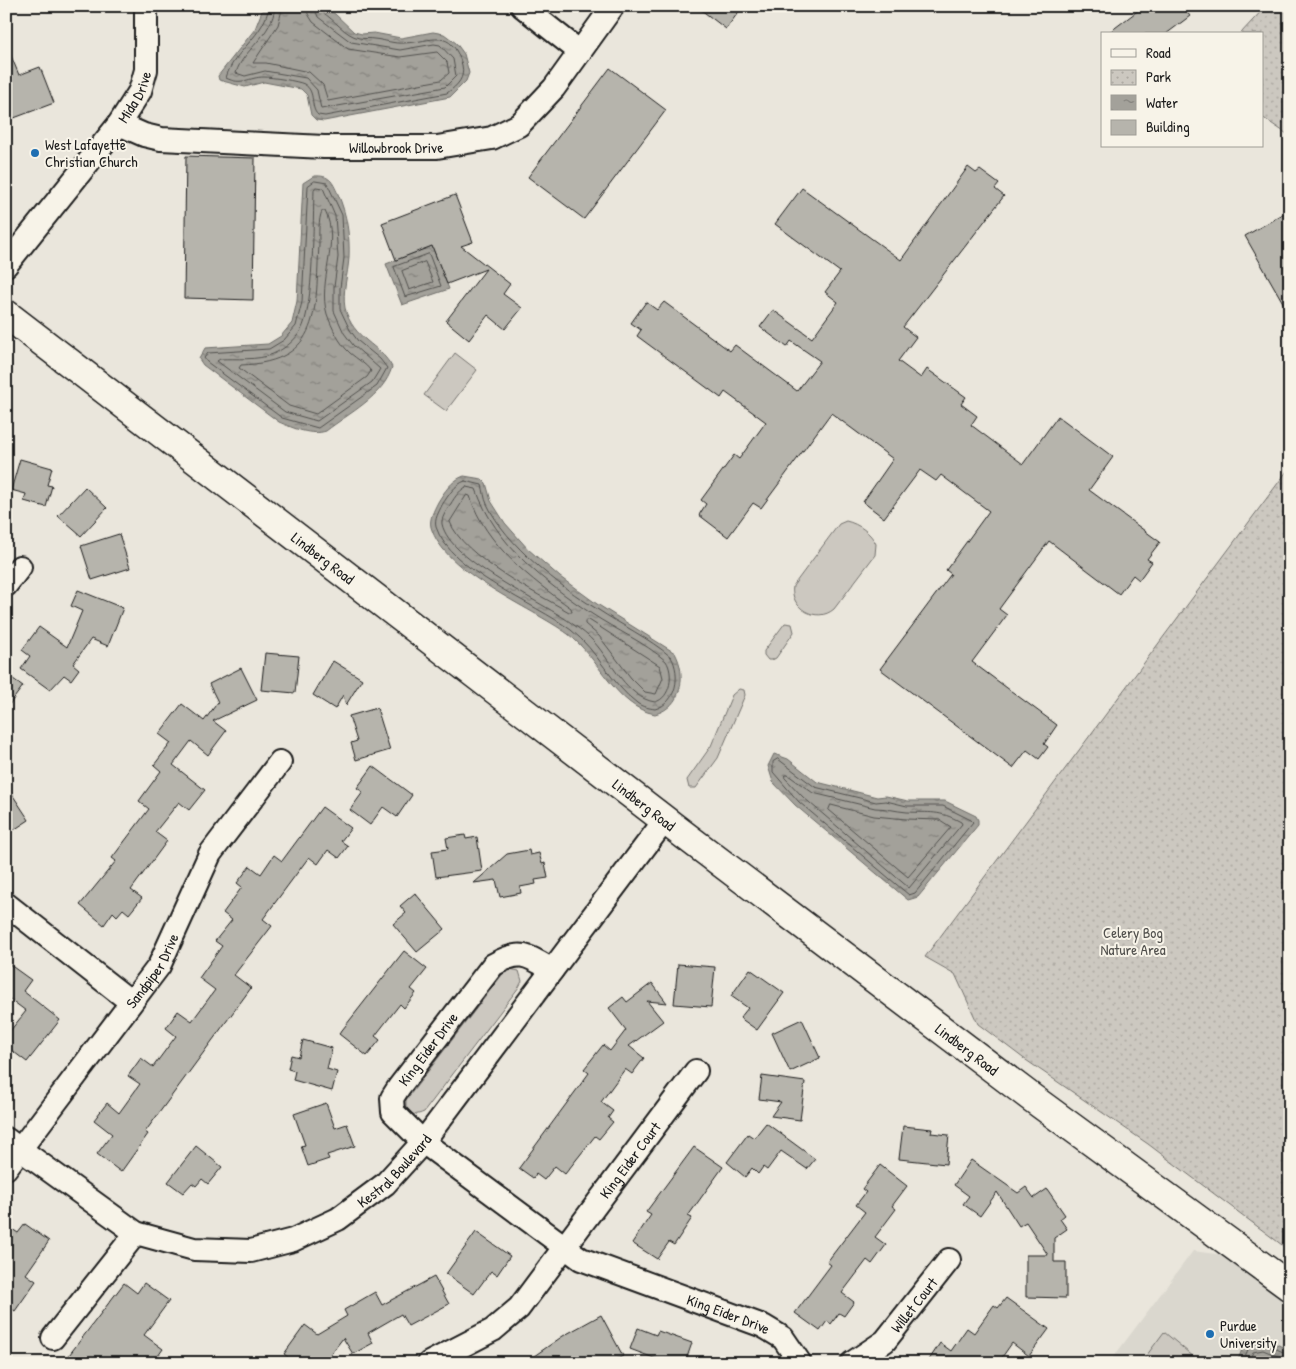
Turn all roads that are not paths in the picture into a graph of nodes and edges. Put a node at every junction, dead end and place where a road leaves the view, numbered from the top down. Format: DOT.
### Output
graph roads {
  1 [pos="146,6"];
  2 [pos="522,6"];
  3 [pos="613,6"];
  4 [pos="580,52"];
  5 [pos="119,124"];
  6 [pos="6,264"];
  7 [pos="6,314"];
  8 [pos="20,567"];
  9 [pos="6,585"];
  10 [pos="280,762"];
  11 [pos="665,820"];
  12 [pos="6,904"];
  13 [pos="552,970"];
  14 [pos="131,1002"];
  15 [pos="696,1071"];
  16 [pos="423,1142"];
  17 [pos="13,1144"];
  18 [pos="6,1168"];
  19 [pos="136,1233"];
  20 [pos="564,1247"];
  21 [pos="949,1260"];
  22 [pos="1290,1287"];
  23 [pos="53,1338"];
  24 [pos="429,1363"];
  25 [pos="800,1363"];
  26 [pos="852,1363"];
  1 -- 5 [label="street, Mida Drive"];
  2 -- 4 [label="street"];
  3 -- 4 [label="street, Willowbrook Drive"];
  4 -- 5 [label="street, Willowbrook Drive"];
  5 -- 6 [label="street, Mida Drive"];
  7 -- 11 [label="main road, Lindberg Road"];
  8 -- 9 [label="street"];
  10 -- 14 [label="street, Sandpiper Drive"];
  11 -- 13 [label="street, Kestral Boulevard"];
  11 -- 22 [label="main road, Lindberg Road"];
  12 -- 14 [label="street"];
  13 -- 16 [label="street, Kestral Boulevard"];
  13 -- 16 [label="street, King Eider Drive"];
  14 -- 17 [label="street, Sandpiper Drive"];
  15 -- 20 [label="street, King Eider Court"];
  16 -- 19 [label="street, Kestral Boulevard"];
  16 -- 20 [label="street, King Eider Drive"];
  17 -- 18 [label="street, Sandpiper Drive"];
  17 -- 19 [label="street, Kestral Boulevard"];
  19 -- 23 [label="street"];
  20 -- 24 [label="street"];
  20 -- 25 [label="street, King Eider Drive"];
  21 -- 26 [label="street, Willet Court"];
}
